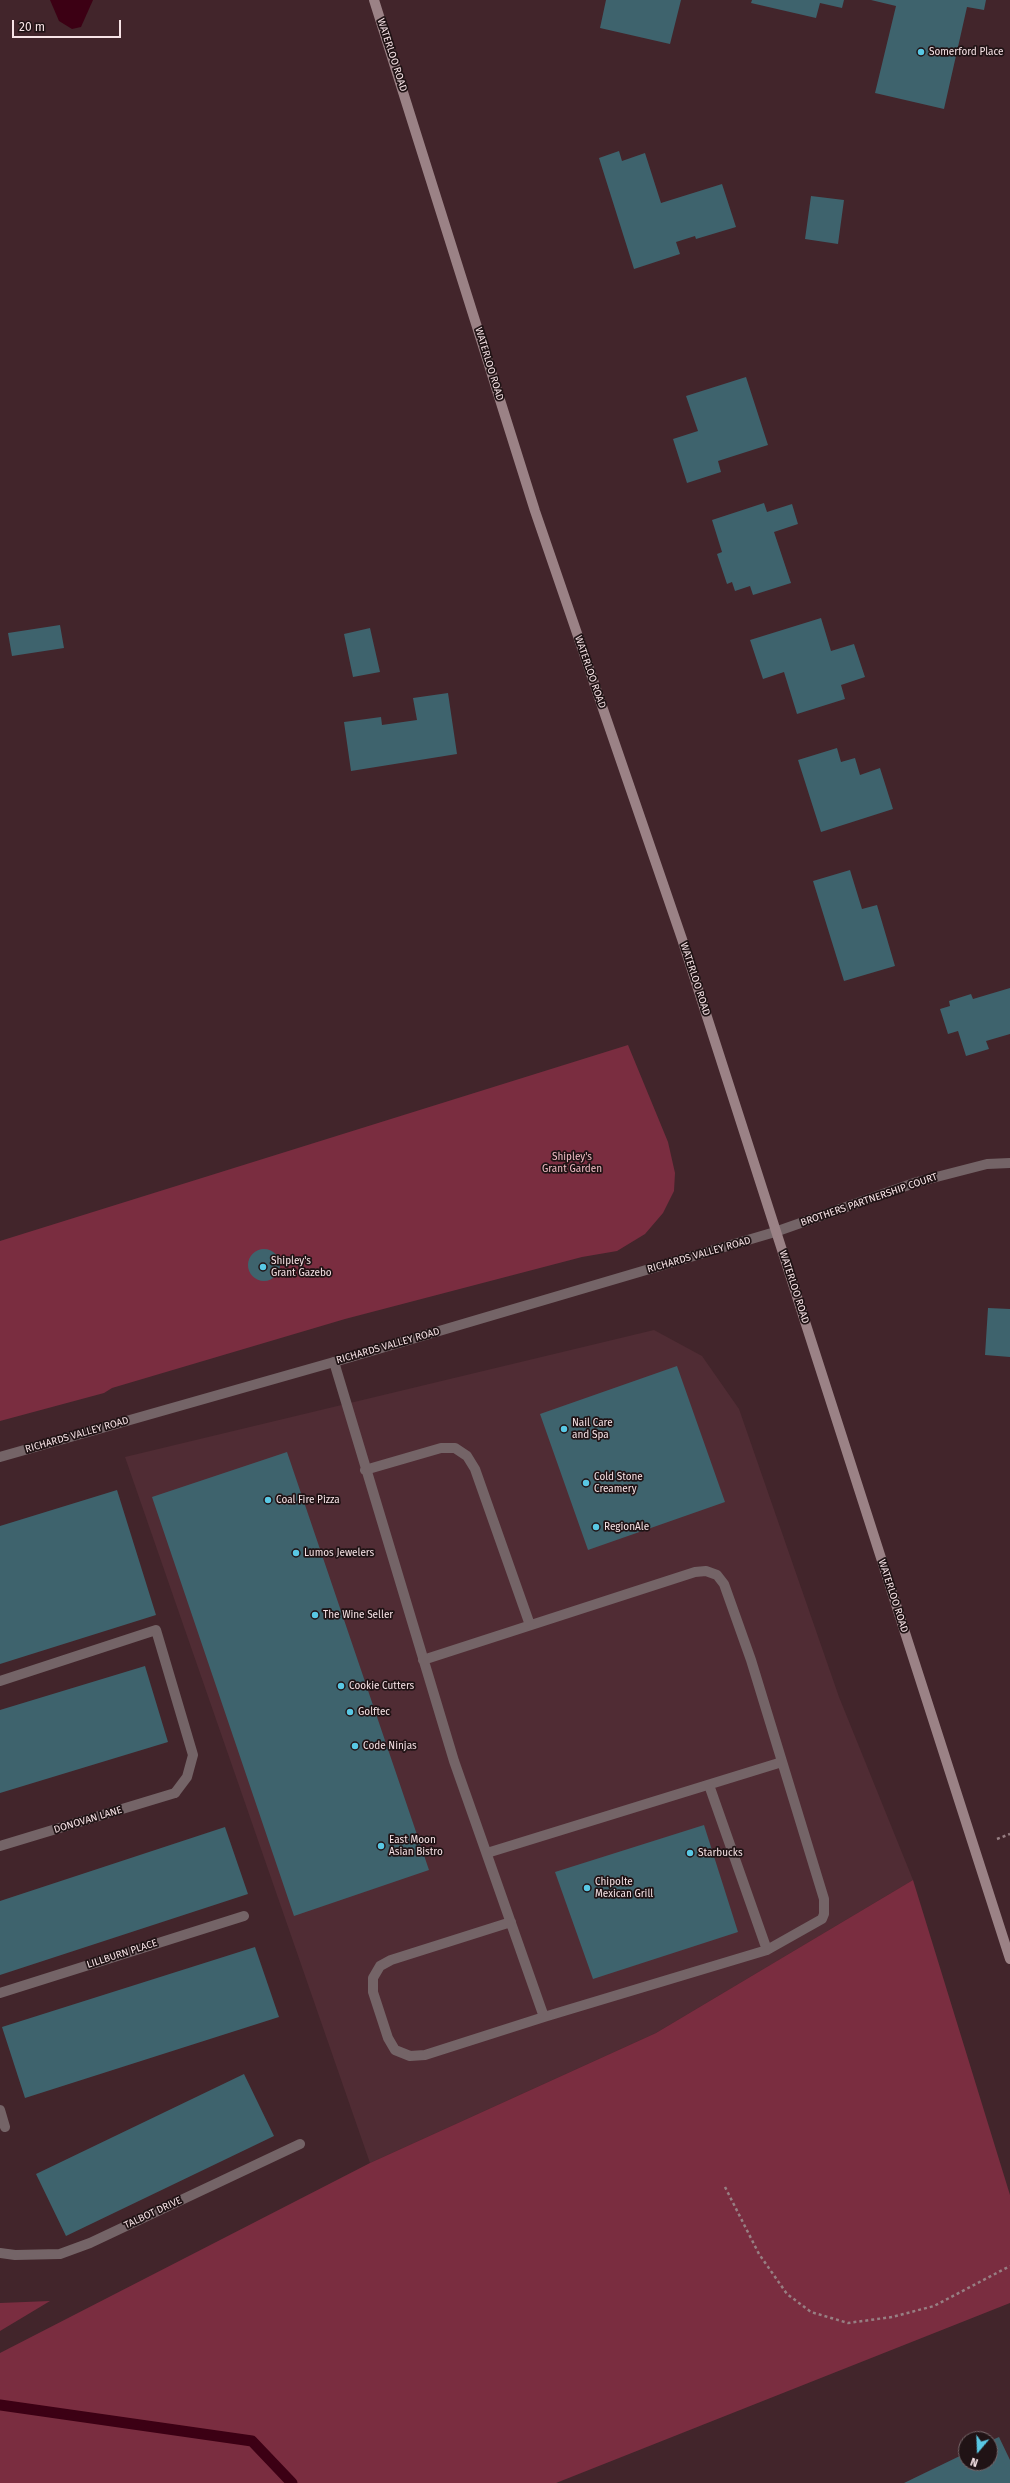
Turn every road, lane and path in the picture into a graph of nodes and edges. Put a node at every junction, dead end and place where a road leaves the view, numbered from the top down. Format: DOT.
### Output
graph roads {
  1 [pos="374,0"];
  2 [pos="1010,1163"];
  3 [pos="775,1232"];
  4 [pos="334,1362"];
  5 [pos="0,1457"];
  6 [pos="365,1470"];
  7 [pos="530,1625"];
  8 [pos="423,1660"];
  9 [pos="0,1681"];
  10 [pos="782,1762"];
  11 [pos="709,1785"];
  12 [pos="0,1846"];
  13 [pos="487,1853"];
  14 [pos="244,1916"];
  15 [pos="511,1922"];
  16 [pos="767,1950"];
  17 [pos="1010,1959"];
  18 [pos="0,1993"];
  19 [pos="544,2017"];
  20 [pos="0,2110"];
  21 [pos="6,2127"];
  22 [pos="300,2144"];
  23 [pos="725,2187"];
  24 [pos="0,2253"];
  25 [pos="1010,2266"];
  1 -- 3 [label="main road, WATERLOO ROAD"];
  2 -- 3 [label="street, BROTHERS PARTNERSHIP COURT"];
  3 -- 4 [label="street, RICHARDS VALLEY ROAD"];
  3 -- 17 [label="main road, WATERLOO ROAD"];
  4 -- 5 [label="street, RICHARDS VALLEY ROAD"];
  4 -- 6 [label="street"];
  6 -- 7 [label="street"];
  6 -- 8 [label="street"];
  7 -- 8 [label="street"];
  7 -- 10 [label="street"];
  8 -- 13 [label="street"];
  9 -- 12 [label="street, DONOVAN LANE"];
  10 -- 11 [label="street"];
  10 -- 16 [label="street"];
  11 -- 13 [label="street"];
  11 -- 16 [label="street"];
  13 -- 15 [label="street"];
  14 -- 18 [label="street, LILLBURN PLACE"];
  15 -- 19 [label="street"];
  15 -- 19 [label="street"];
  16 -- 19 [label="street"];
  20 -- 21 [label="street"];
  22 -- 24 [label="street, TALBOT DRIVE"];
  23 -- 25 [label="path"];
}
